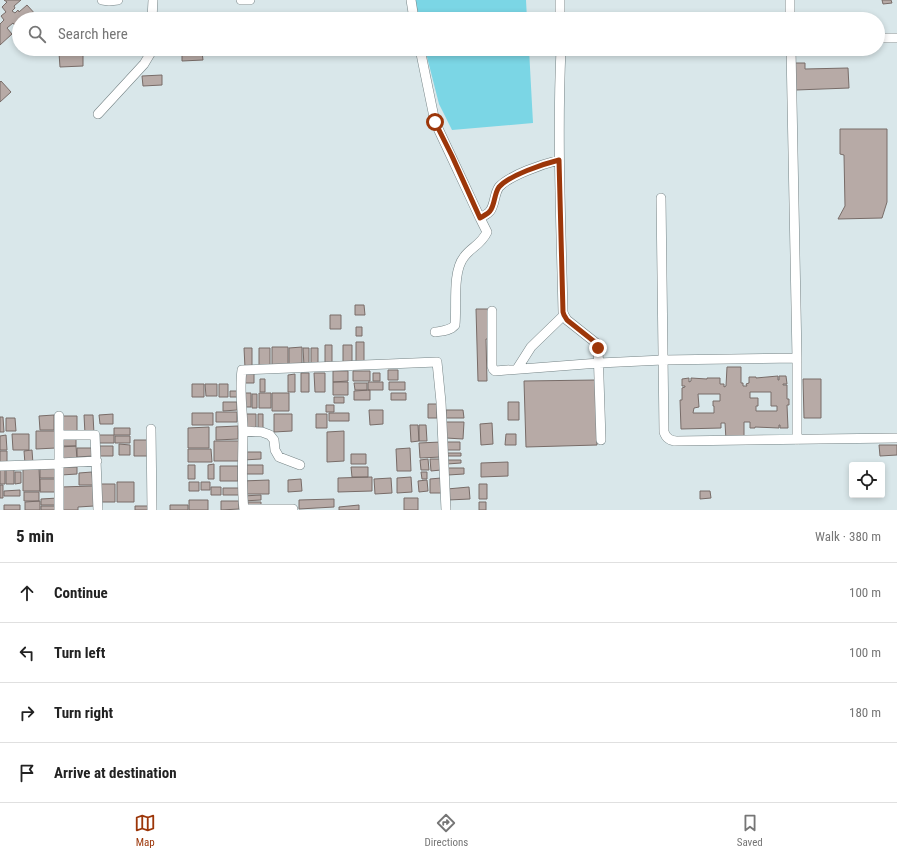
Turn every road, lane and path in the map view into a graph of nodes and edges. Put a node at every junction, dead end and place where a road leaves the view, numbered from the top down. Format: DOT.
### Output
graph roads {
  1 [pos="102,0"];
  2 [pos="118,0"];
  3 [pos="153,0"];
  4 [pos="241,0"];
  5 [pos="250,0"];
  6 [pos="410,0"];
  7 [pos="560,0"];
  8 [pos="790,0"];
  9 [pos="152,12"];
  10 [pos="413,12"];
  11 [pos="560,12"];
  12 [pos="790,12"];
  13 [pos="885,38"];
  14 [pos="897,38"];
  15 [pos="149,56"];
  16 [pos="421,56"];
  17 [pos="561,56"];
  18 [pos="790,56"];
  19 [pos="98,114"];
  20 [pos="559,160"];
  21 [pos="661,198"];
  22 [pos="480,218"];
  23 [pos="492,311"];
  24 [pos="564,315"];
  25 [pos="435,332"];
  26 [pos="797,358"];
  27 [pos="663,360"];
  28 [pos="599,363"];
  29 [pos="517,369"];
  30 [pos="59,416"];
  31 [pos="151,429"];
  32 [pos="243,431"];
  33 [pos="60,435"];
  34 [pos="897,438"];
  35 [pos="601,440"];
  36 [pos="797,440"];
  37 [pos="96,461"];
  38 [pos="60,464"];
  39 [pos="300,465"];
  40 [pos="0,466"];
  41 [pos="293,509"];
  42 [pos="59,510"];
  43 [pos="98,510"];
  44 [pos="152,510"];
  45 [pos="244,510"];
  46 [pos="446,510"];
  1 -- 2 [label="street"];
  3 -- 9 [label="street"];
  4 -- 5 [label="street"];
  6 -- 10 [label="street"];
  7 -- 11 [label="street"];
  8 -- 12 [label="street"];
  13 -- 14 [label="street"];
  15 -- 19 [label="street"];
  16 -- 22 [label="street"];
  17 -- 20 [label="street"];
  18 -- 26 [label="street"];
  20 -- 22 [label="street"];
  20 -- 24 [label="street"];
  21 -- 27 [label="street"];
  22 -- 25 [label="street"];
  23 -- 29 [label="street"];
  24 -- 28 [label="street"];
  24 -- 29 [label="street"];
  26 -- 27 [label="street"];
  26 -- 36 [label="street"];
  27 -- 28 [label="street"];
  27 -- 36 [label="street"];
  28 -- 29 [label="street"];
  28 -- 35 [label="street"];
  30 -- 33 [label="street"];
  31 -- 44 [label="street"];
  32 -- 39 [label="street"];
  32 -- 45 [label="street"];
  32 -- 46 [label="street"];
  33 -- 37 [label="street"];
  33 -- 38 [label="street"];
  34 -- 36 [label="street"];
  37 -- 38 [label="street"];
  37 -- 43 [label="street"];
  38 -- 40 [label="street"];
  38 -- 42 [label="street"];
  41 -- 45 [label="street"];
}
